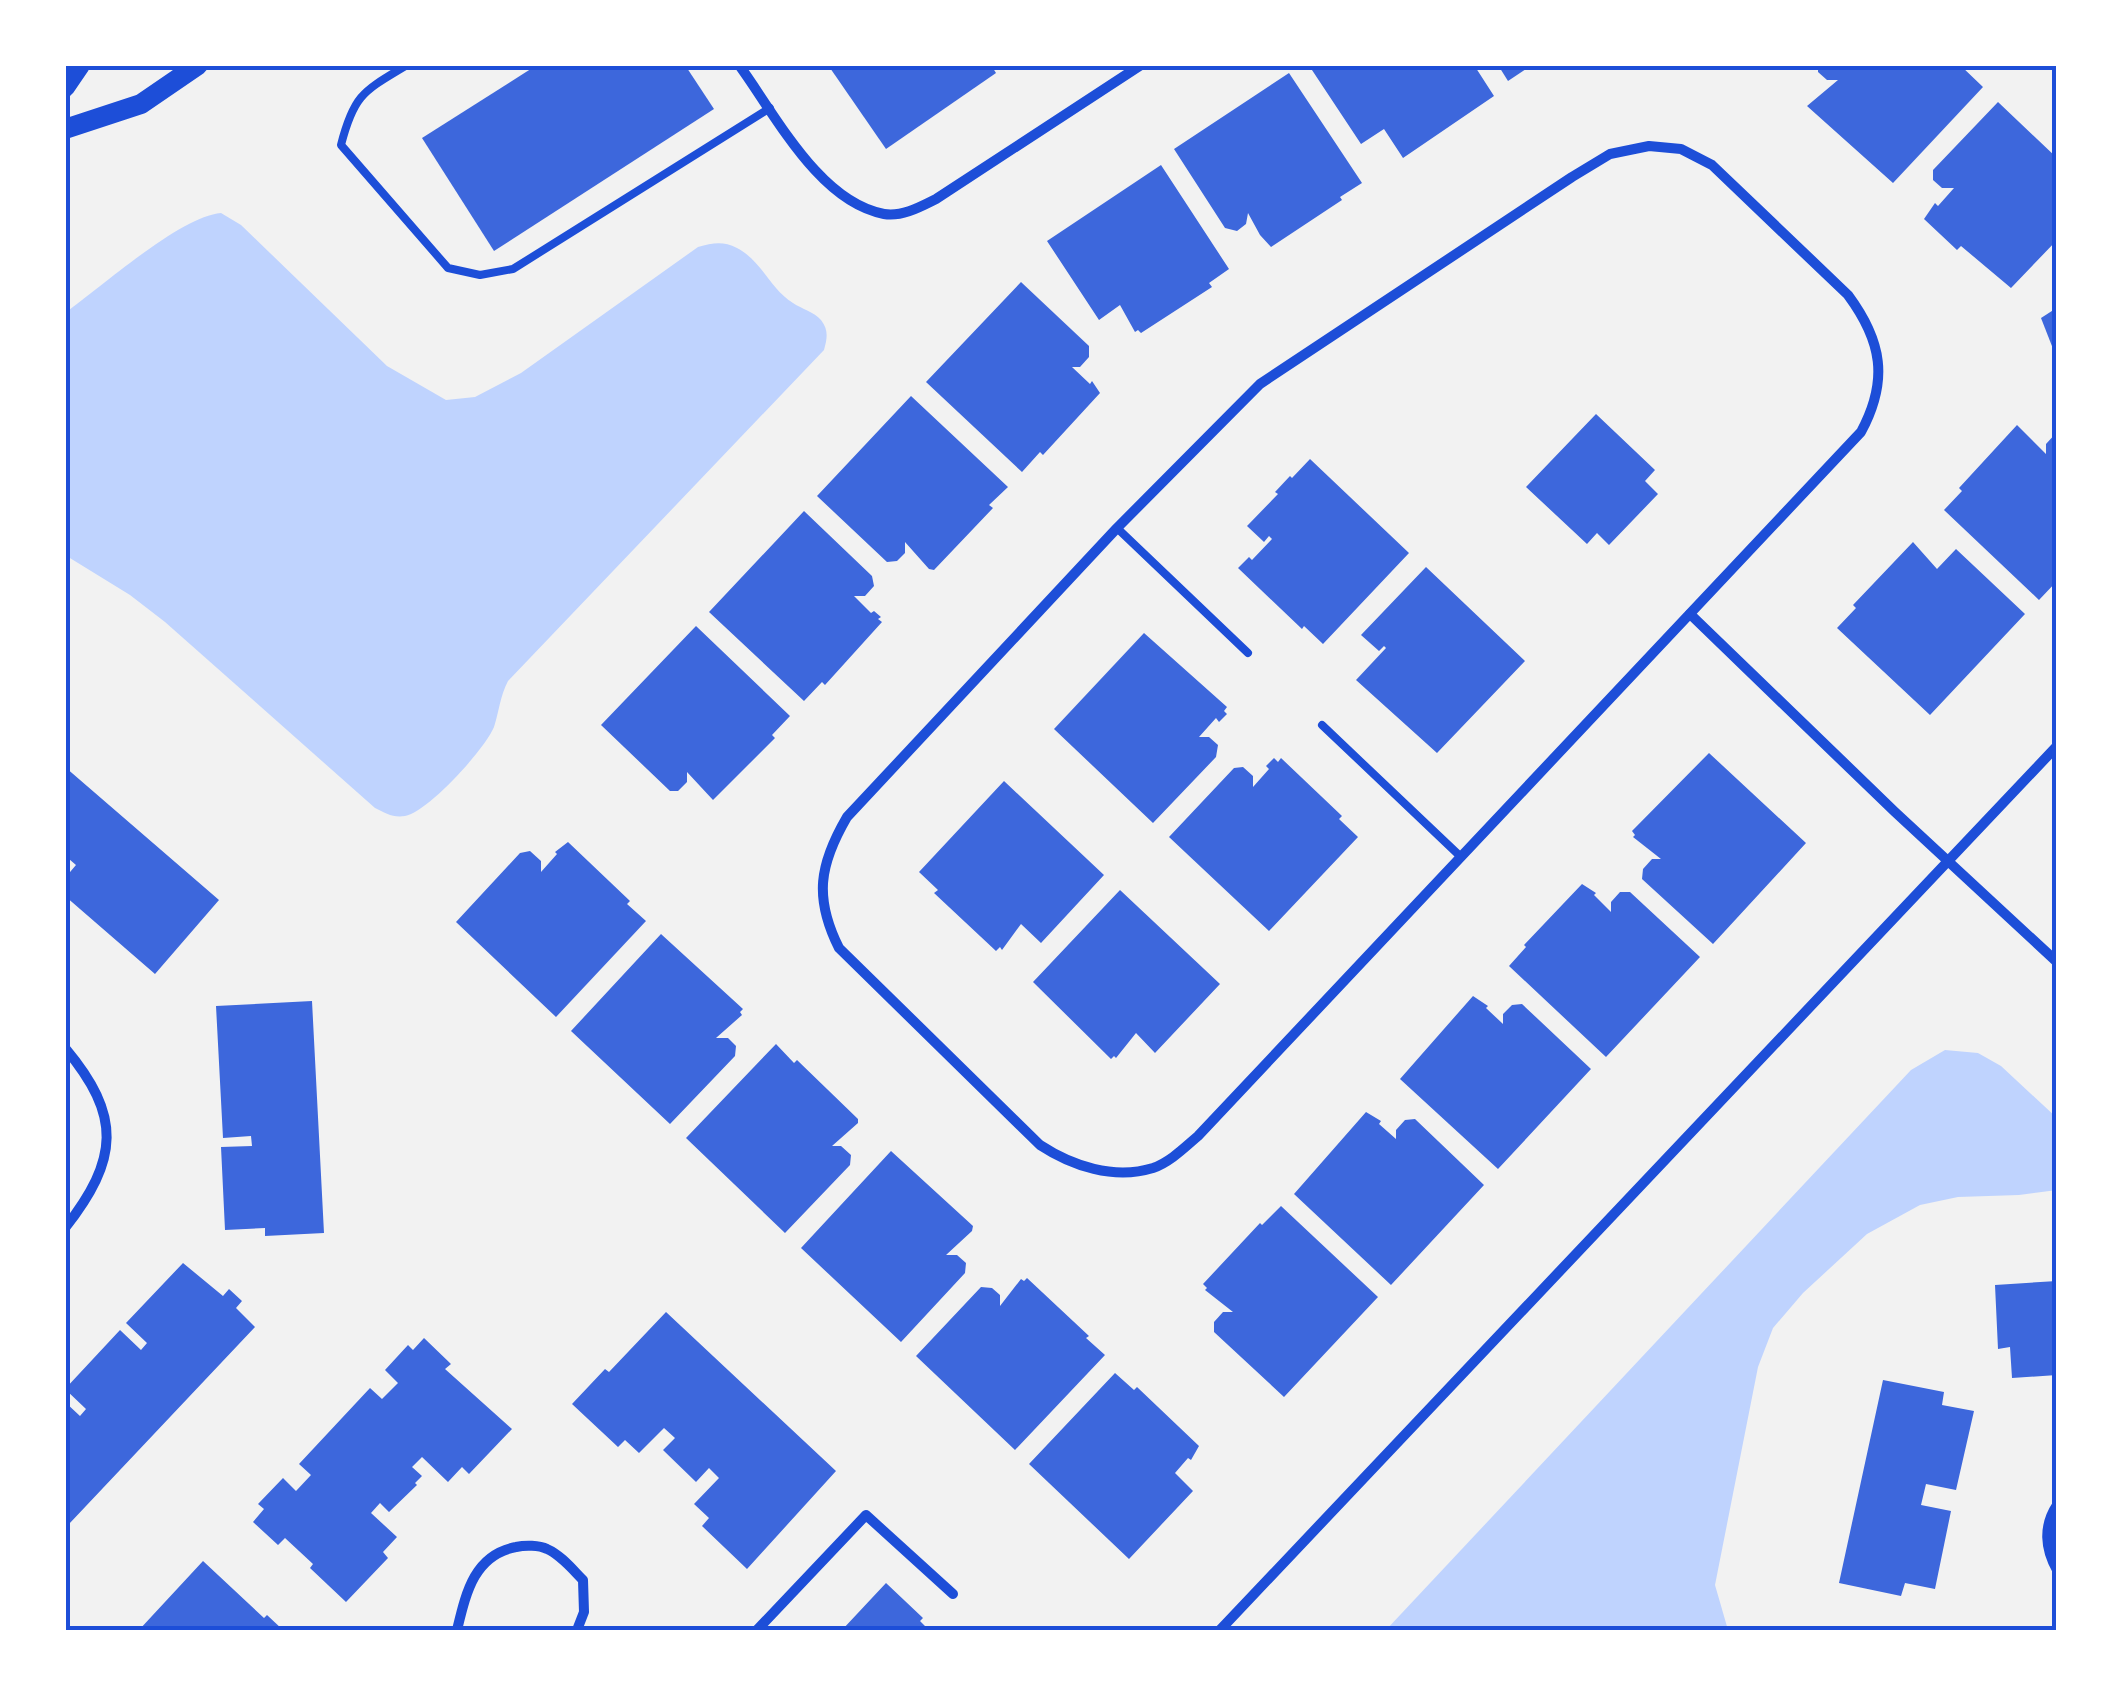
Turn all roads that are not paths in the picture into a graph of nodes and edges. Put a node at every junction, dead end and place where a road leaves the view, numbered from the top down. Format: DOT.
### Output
graph roads {
  1 [pos="80,65"];
  2 [pos="198,65"];
  3 [pos="408,65"];
  4 [pos="739,65"];
  5 [pos="1141,65"];
  6 [pos="65,87"];
  7 [pos="770,108"];
  8 [pos="65,130"];
  9 [pos="1117,528"];
  10 [pos="1690,614"];
  11 [pos="1248,654"];
  12 [pos="1322,724"];
  13 [pos="2057,746"];
  14 [pos="1461,857"];
  15 [pos="1948,859"];
  16 [pos="2057,962"];
  17 [pos="65,1048"];
  18 [pos="65,1228"];
  19 [pos="2057,1505"];
  20 [pos="2057,1570"];
  21 [pos="953,1594"];
  22 [pos="458,1630"];
  23 [pos="576,1630"];
  24 [pos="757,1630"];
  25 [pos="1220,1630"];
  1 -- 6 [label="main road"];
  2 -- 8 [label="main road"];
  3 -- 7 [label="lane"];
  4 -- 7 [label="street"];
  5 -- 7 [label="street"];
  9 -- 10 [label="street"];
  9 -- 11 [label="lane"];
  9 -- 14 [label="street"];
  10 -- 14 [label="street"];
  10 -- 15 [label="street"];
  12 -- 14 [label="lane"];
  13 -- 15 [label="street"];
  15 -- 16 [label="street"];
  15 -- 25 [label="street"];
  17 -- 18 [label="street"];
  19 -- 20 [label="street"];
  21 -- 24 [label="street"];
  22 -- 23 [label="street"];
}
